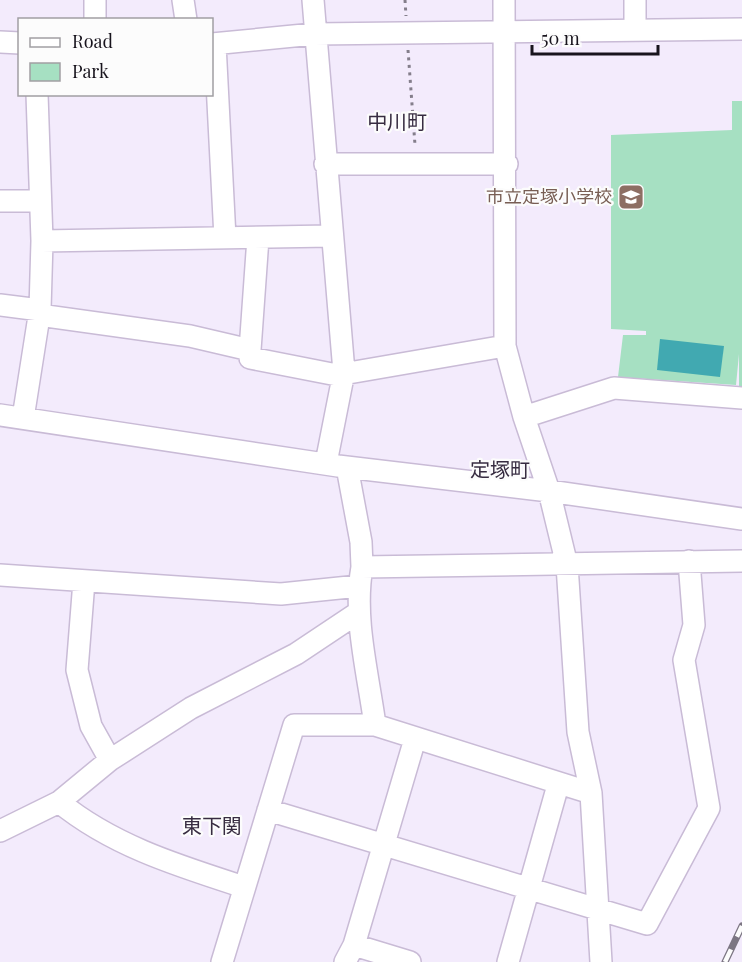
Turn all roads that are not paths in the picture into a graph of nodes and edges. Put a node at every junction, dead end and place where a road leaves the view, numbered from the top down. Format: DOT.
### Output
graph roads {
  1 [pos="95,0"];
  2 [pos="183,0"];
  3 [pos="312,0"];
  4 [pos="504,0"];
  5 [pos="635,0"];
  6 [pos="95,18"];
  7 [pos="186,18"];
  8 [pos="635,29"];
  9 [pos="505,30"];
  10 [pos="740,31"];
  11 [pos="314,34"];
  12 [pos="0,42"];
  13 [pos="18,43"];
  14 [pos="213,44"];
  15 [pos="37,96"];
  16 [pos="325,164"];
  17 [pos="507,164"];
  18 [pos="0,201"];
  19 [pos="39,201"];
  20 [pos="331,236"];
  21 [pos="225,238"];
  22 [pos="258,238"];
  23 [pos="42,241"];
  24 [pos="0,305"];
  25 [pos="39,312"];
  26 [pos="505,346"];
  27 [pos="250,350"];
  28 [pos="344,372"];
  29 [pos="742,398"];
  30 [pos="0,415"];
  31 [pos="524,417"];
  32 [pos="23,418"];
  33 [pos="326,463"];
  34 [pos="347,467"];
  35 [pos="549,491"];
  36 [pos="742,519"];
  37 [pos="689,561"];
  38 [pos="742,561"];
  39 [pos="567,565"];
  40 [pos="0,575"];
  41 [pos="360,577"];
  42 [pos="84,581"];
  43 [pos="359,612"];
  44 [pos="375,725"];
  45 [pos="416,739"];
  46 [pos="110,760"];
  47 [pos="558,785"];
  48 [pos="591,793"];
  49 [pos="59,802"];
  50 [pos="268,810"];
  51 [pos="0,831"];
  52 [pos="384,846"];
  53 [pos="244,887"];
  54 [pos="530,889"];
  55 [pos="598,910"];
  56 [pos="349,953"];
  57 [pos="222,962"];
  58 [pos="410,962"];
  59 [pos="508,962"];
  60 [pos="601,962"];
  1 -- 6 [label="street"];
  2 -- 7 [label="street"];
  3 -- 11 [label="street"];
  4 -- 9 [label="street"];
  5 -- 8 [label="street"];
  8 -- 9 [label="street"];
  8 -- 10 [label="street"];
  9 -- 11 [label="street"];
  9 -- 17 [label="street"];
  11 -- 14 [label="street"];
  11 -- 16 [label="street"];
  12 -- 13 [label="street"];
  14 -- 21 [label="street"];
  15 -- 19 [label="street"];
  16 -- 17 [label="street"];
  16 -- 20 [label="street"];
  17 -- 26 [label="street"];
  18 -- 19 [label="street"];
  19 -- 23 [label="street"];
  20 -- 22 [label="street"];
  20 -- 28 [label="street"];
  21 -- 22 [label="street"];
  21 -- 23 [label="street"];
  22 -- 27 [label="street"];
  23 -- 25 [label="street"];
  24 -- 25 [label="street"];
  25 -- 27 [label="street"];
  25 -- 32 [label="street"];
  26 -- 28 [label="street"];
  26 -- 31 [label="street"];
  27 -- 28 [label="street"];
  28 -- 33 [label="street"];
  29 -- 31 [label="street"];
  30 -- 32 [label="street"];
  31 -- 35 [label="street"];
  32 -- 33 [label="street"];
  33 -- 34 [label="street"];
  34 -- 35 [label="street"];
  34 -- 41 [label="street"];
  35 -- 36 [label="street"];
  35 -- 39 [label="street"];
  37 -- 38 [label="street"];
  37 -- 39 [label="street"];
  37 -- 55 [label="street"];
  39 -- 41 [label="street"];
  39 -- 48 [label="street"];
  40 -- 42 [label="street"];
  41 -- 42 [label="street"];
  41 -- 43 [label="street"];
  42 -- 46 [label="street"];
  43 -- 44 [label="street"];
  43 -- 46 [label="street"];
  44 -- 45 [label="street"];
  44 -- 50 [label="street"];
  45 -- 47 [label="street"];
  45 -- 52 [label="street"];
  46 -- 49 [label="street"];
  47 -- 48 [label="street"];
  47 -- 54 [label="street"];
  48 -- 55 [label="street"];
  49 -- 51 [label="street"];
  49 -- 53 [label="street"];
  50 -- 52 [label="street"];
  50 -- 53 [label="street"];
  52 -- 54 [label="street"];
  52 -- 56 [label="street"];
  53 -- 57 [label="street"];
  54 -- 55 [label="street"];
  54 -- 59 [label="street"];
  55 -- 60 [label="street"];
  56 -- 58 [label="street"];
}
